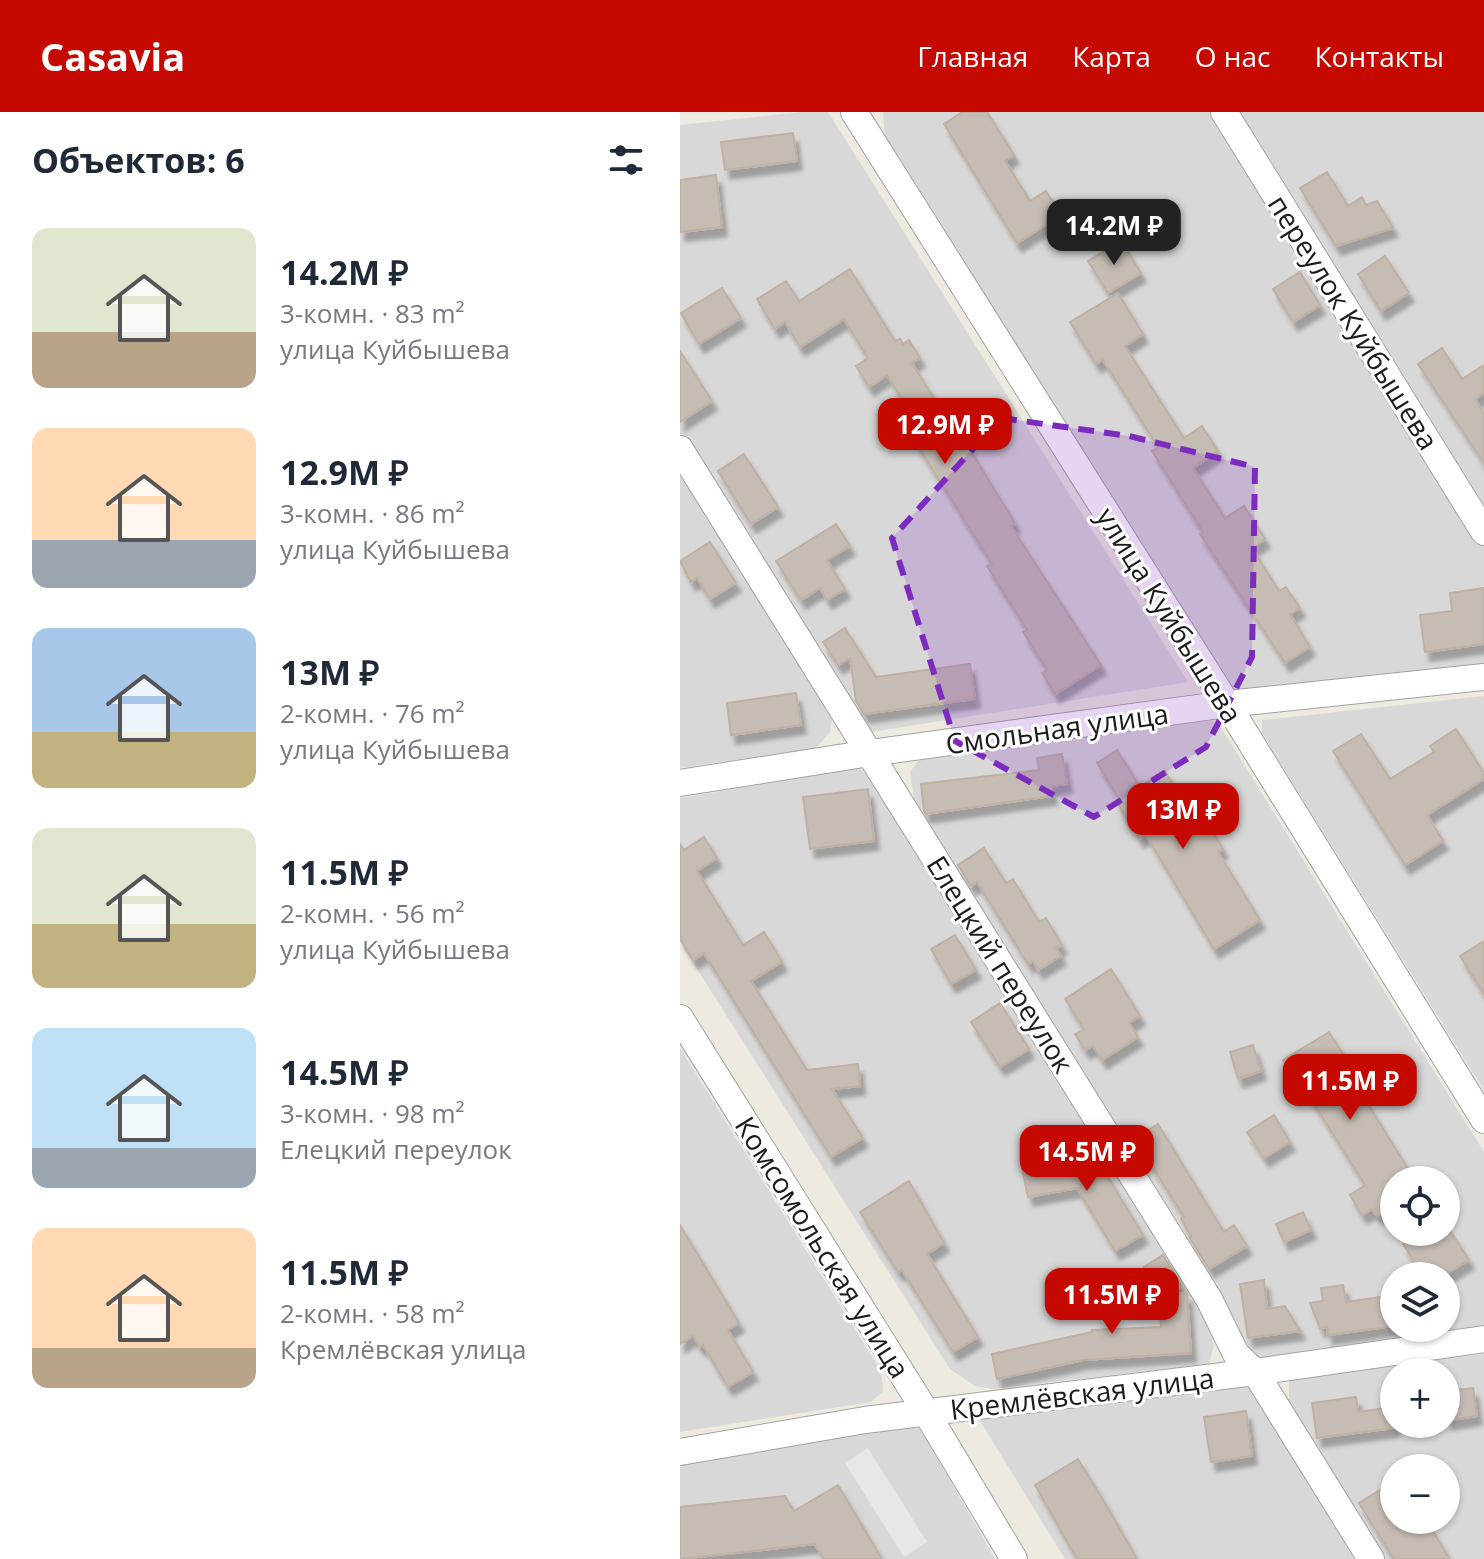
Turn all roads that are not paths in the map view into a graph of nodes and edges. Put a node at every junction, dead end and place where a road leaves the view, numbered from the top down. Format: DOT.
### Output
graph roads {
  1 [pos="854,112"];
  2 [pos="1224,112"];
  3 [pos="680,449"];
  4 [pos="1484,532"];
  5 [pos="1484,677"];
  6 [pos="1227,704"];
  7 [pos="870,753"];
  8 [pos="680,783"];
  9 [pos="680,1018"];
  10 [pos="1484,1120"];
  11 [pos="1484,1339"];
  12 [pos="1255,1372"];
  13 [pos="926,1412"];
  14 [pos="680,1452"];
  15 [pos="1014,1559"];
  16 [pos="1371,1559"];
  1 -- 6 [label="street, улица Куйбышева"];
  2 -- 4 [label="street, переулок Куйбышева"];
  3 -- 7 [label="street, Елецкий переулок"];
  5 -- 6 [label="street, Смольная улица"];
  6 -- 7 [label="street, Смольная улица"];
  6 -- 10 [label="street, улица Куйбышева"];
  7 -- 8 [label="street, Смольная улица"];
  7 -- 12 [label="street, Елецкий переулок"];
  9 -- 13 [label="street, Комсомольская улица"];
  11 -- 12 [label="street, Кремлёвская улица"];
  12 -- 13 [label="street, Кремлёвская улица"];
  12 -- 16 [label="street, Елецкий переулок"];
  13 -- 14 [label="street, Кремлёвская улица"];
  13 -- 15 [label="street, Комсомольская улица"];
}
